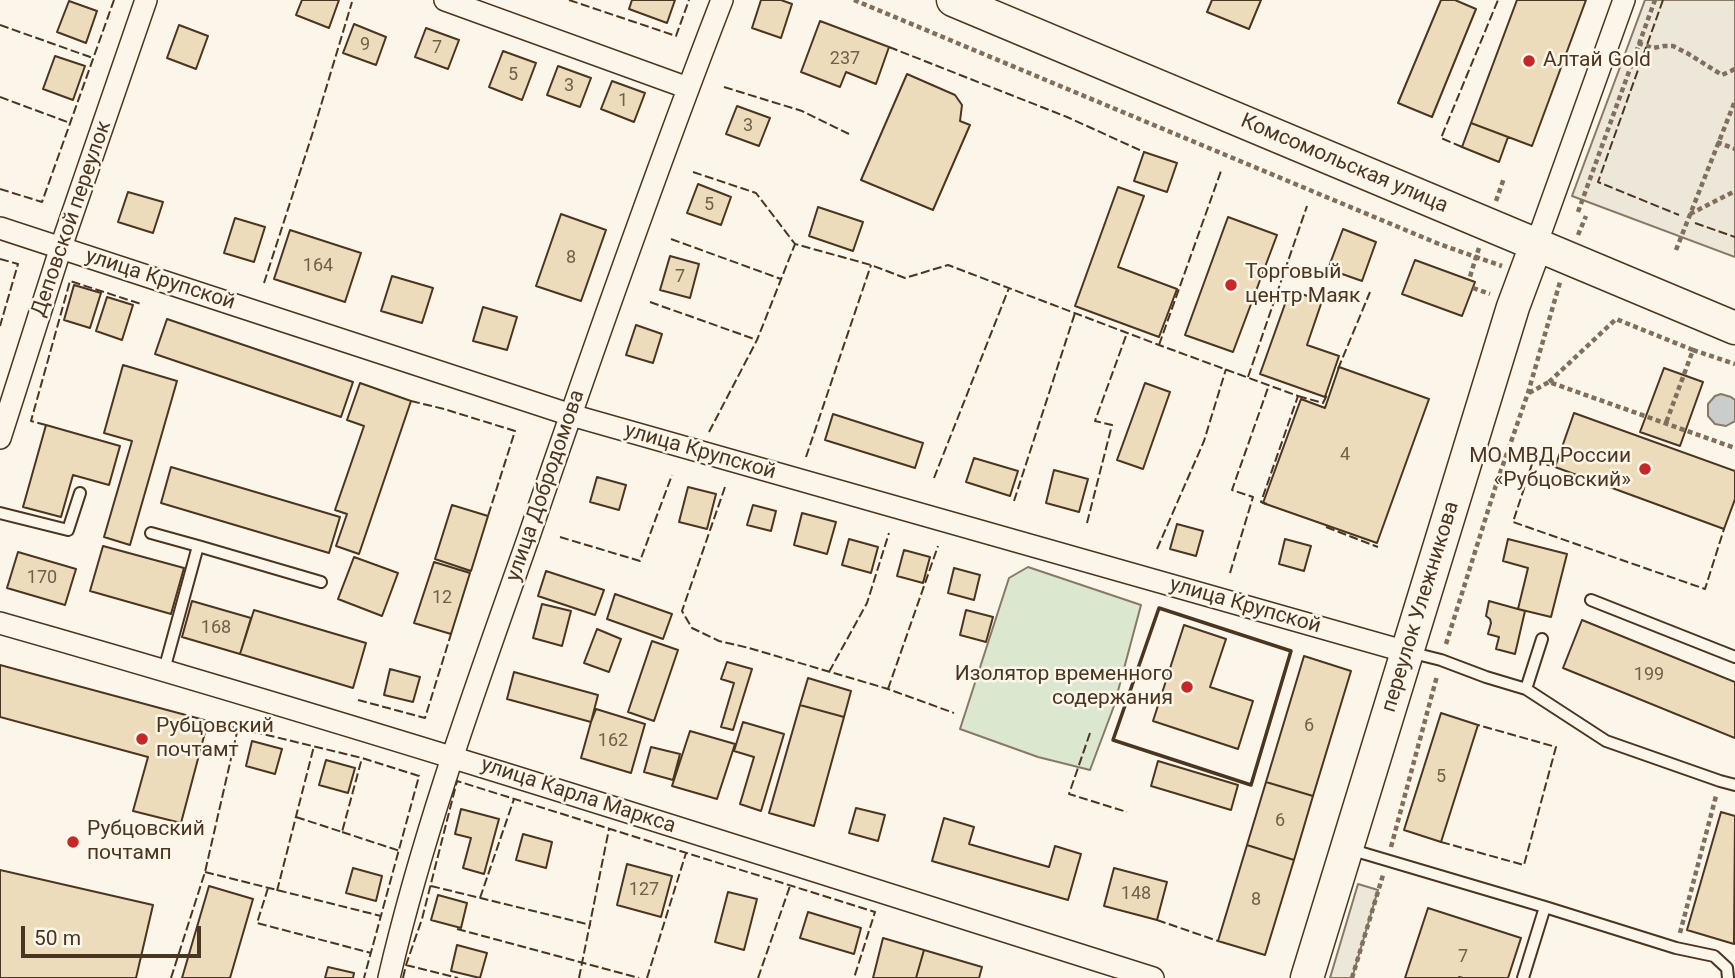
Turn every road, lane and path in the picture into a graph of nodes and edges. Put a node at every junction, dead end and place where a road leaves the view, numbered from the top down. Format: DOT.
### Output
graph roads {
  1 [pos="146,0"];
  2 [pos="445,0"];
  3 [pos="722,0"];
  4 [pos="854,0"];
  5 [pos="953,0"];
  6 [pos="1624,0"];
  7 [pos="1655,0"];
  8 [pos="1612,34"];
  9 [pos="1639,44"];
  10 [pos="1735,69"];
  11 [pos="688,88"];
  12 [pos="1735,101"];
  13 [pos="1717,142"];
  14 [pos="1735,149"];
  15 [pos="1735,191"];
  16 [pos="1578,212"];
  17 [pos="1690,215"];
  18 [pos="1586,216"];
  19 [pos="0,228"];
  20 [pos="1536,244"];
  21 [pos="61,247"];
  22 [pos="1676,250"];
  23 [pos="1568,258"];
  24 [pos="1469,280"];
  25 [pos="1473,288"];
  26 [pos="1494,295"];
  27 [pos="1735,328"];
  28 [pos="1693,350"];
  29 [pos="1735,364"];
  30 [pos="1549,382"];
  31 [pos="1528,393"];
  32 [pos="570,415"];
  33 [pos="1666,423"];
  34 [pos="0,438"];
  35 [pos="1735,448"];
  36 [pos="79,493"];
  37 [pos="0,513"];
  38 [pos="151,533"];
  39 [pos="198,546"];
  40 [pos="321,582"];
  41 [pos="1591,600"];
  42 [pos="0,623"];
  43 [pos="1542,639"];
  44 [pos="1407,652"];
  45 [pos="1735,657"];
  46 [pos="1441,660"];
  47 [pos="164,670"];
  48 [pos="1526,689"];
  49 [pos="452,757"];
  50 [pos="1720,781"];
  51 [pos="1735,785"];
  52 [pos="1346,848"];
  53 [pos="1387,860"];
  54 [pos="1545,907"];
  55 [pos="1676,948"];
  56 [pos="389,978"];
  57 [pos="1153,978"];
  58 [pos="1307,978"];
  59 [pos="1352,978"];
  60 [pos="1523,978"];
  61 [pos="1728,978"];
  1 -- 21 [label="street, Деповской переулок"];
  2 -- 11 [label="street"];
  3 -- 11 [label="street, улица Добродомова"];
  4 -- 24 [label="path"];
  5 -- 20 [label="main road, Комсомольская улица"];
  6 -- 8 [label="street, переулок Улежникова"];
  7 -- 9 [label="path"];
  8 -- 9 [label="path"];
  8 -- 20 [label="street, переулок Улежникова"];
  9 -- 10 [label="path"];
  9 -- 16 [label="path"];
  11 -- 32 [label="street, улица Добродомова"];
  12 -- 13 [label="path"];
  13 -- 14 [label="path"];
  13 -- 17 [label="path"];
  15 -- 17 [label="path"];
  17 -- 22 [label="path"];
  18 -- 23 [label="path"];
  19 -- 21 [label="street, улица Крупской"];
  20 -- 23 [label="main road, Комсомольская улица"];
  20 -- 44 [label="main road, переулок Улежникова"];
  21 -- 32 [label="street, улица Крупской"];
  21 -- 34 [label="street, Деповской переулок"];
  23 -- 27 [label="main road, Комсомольская улица"];
  23 -- 31 [label="path"];
  25 -- 26 [label="path"];
  28 -- 29 [label="path"];
  28 -- 30 [label="path"];
  28 -- 33 [label="path"];
  30 -- 31 [label="path"];
  30 -- 33 [label="path"];
  31 -- 46 [label="path"];
  32 -- 44 [label="street, улица Крупской"];
  32 -- 49 [label="street, улица Добродомова"];
  33 -- 35 [label="path"];
  36 -- 37 [label="lane"];
  38 -- 39 [label="lane"];
  39 -- 40 [label="lane"];
  39 -- 47 [label="lane"];
  41 -- 45 [label="lane"];
  42 -- 47 [label="street, улица Карла Маркса"];
  43 -- 48 [label="lane"];
  44 -- 46 [label="lane"];
  44 -- 52 [label="main road, переулок Улежникова"];
  46 -- 48 [label="lane"];
  46 -- 53 [label="path"];
  47 -- 49 [label="street, улица Карла Маркса"];
  48 -- 50 [label="lane"];
  49 -- 56 [label="street, улица Добродомова"];
  49 -- 57 [label="street, улица Карла Маркса"];
  50 -- 51 [label="lane"];
  50 -- 55 [label="path"];
  52 -- 53 [label="lane"];
  52 -- 58 [label="main road, переулок Улежникова"];
  53 -- 54 [label="lane"];
  53 -- 59 [label="path"];
  54 -- 55 [label="lane"];
  54 -- 60 [label="lane"];
  55 -- 61 [label="lane"];
}
